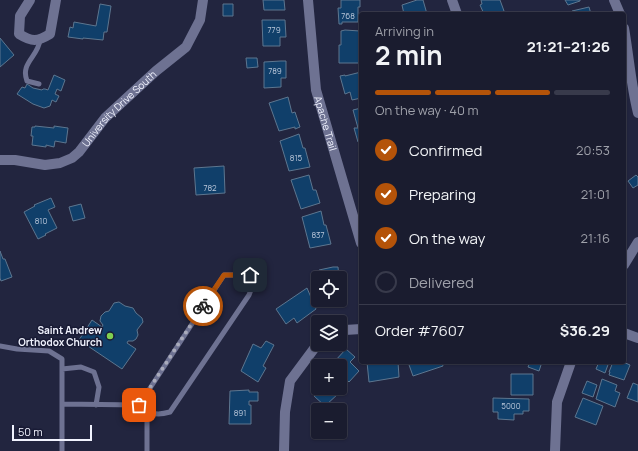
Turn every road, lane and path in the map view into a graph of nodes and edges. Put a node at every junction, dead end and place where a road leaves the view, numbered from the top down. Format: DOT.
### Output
graph roads {
  1 [pos="30,0"];
  2 [pos="56,0"];
  3 [pos="203,0"];
  4 [pos="308,0"];
  5 [pos="452,0"];
  6 [pos="614,0"];
  7 [pos="455,12"];
  8 [pos="619,12"];
  9 [pos="626,34"];
  10 [pos="40,40"];
  11 [pos="634,57"];
  12 [pos="39,84"];
  13 [pos="638,113"];
  14 [pos="0,160"];
  15 [pos="359,236"];
  16 [pos="638,242"];
  17 [pos="626,262"];
  18 [pos="359,329"];
  19 [pos="347,330"];
  20 [pos="626,334"];
  21 [pos="638,338"];
  22 [pos="0,346"];
  23 [pos="312,351"];
  24 [pos="570,364"];
  25 [pos="62,369"];
  26 [pos="62,404"];
  27 [pos="96,405"];
  28 [pos="139,405"];
  29 [pos="148,413"];
  30 [pos="62,451"];
  31 [pos="147,451"];
  32 [pos="284,451"];
  33 [pos="555,451"];
  1 -- 10 [label="street"];
  2 -- 10 [label="street"];
  3 -- 14 [label="street, University Drive South"];
  4 -- 15 [label="street, Apache Trail"];
  5 -- 7 [label="street"];
  6 -- 8 [label="street"];
  9 -- 11 [label="street"];
  10 -- 12 [label="lane"];
  11 -- 13 [label="street"];
  16 -- 17 [label="street"];
  18 -- 19 [label="street"];
  20 -- 21 [label="street"];
  22 -- 25 [label="lane"];
  23 -- 32 [label="street"];
  24 -- 33 [label="street"];
  25 -- 26 [label="lane"];
  25 -- 27 [label="lane"];
  26 -- 27 [label="lane"];
  26 -- 30 [label="lane"];
  27 -- 28 [label="lane"];
  28 -- 29 [label="lane"];
  28 -- 29 [label="lane"];
  29 -- 31 [label="lane"];
}
